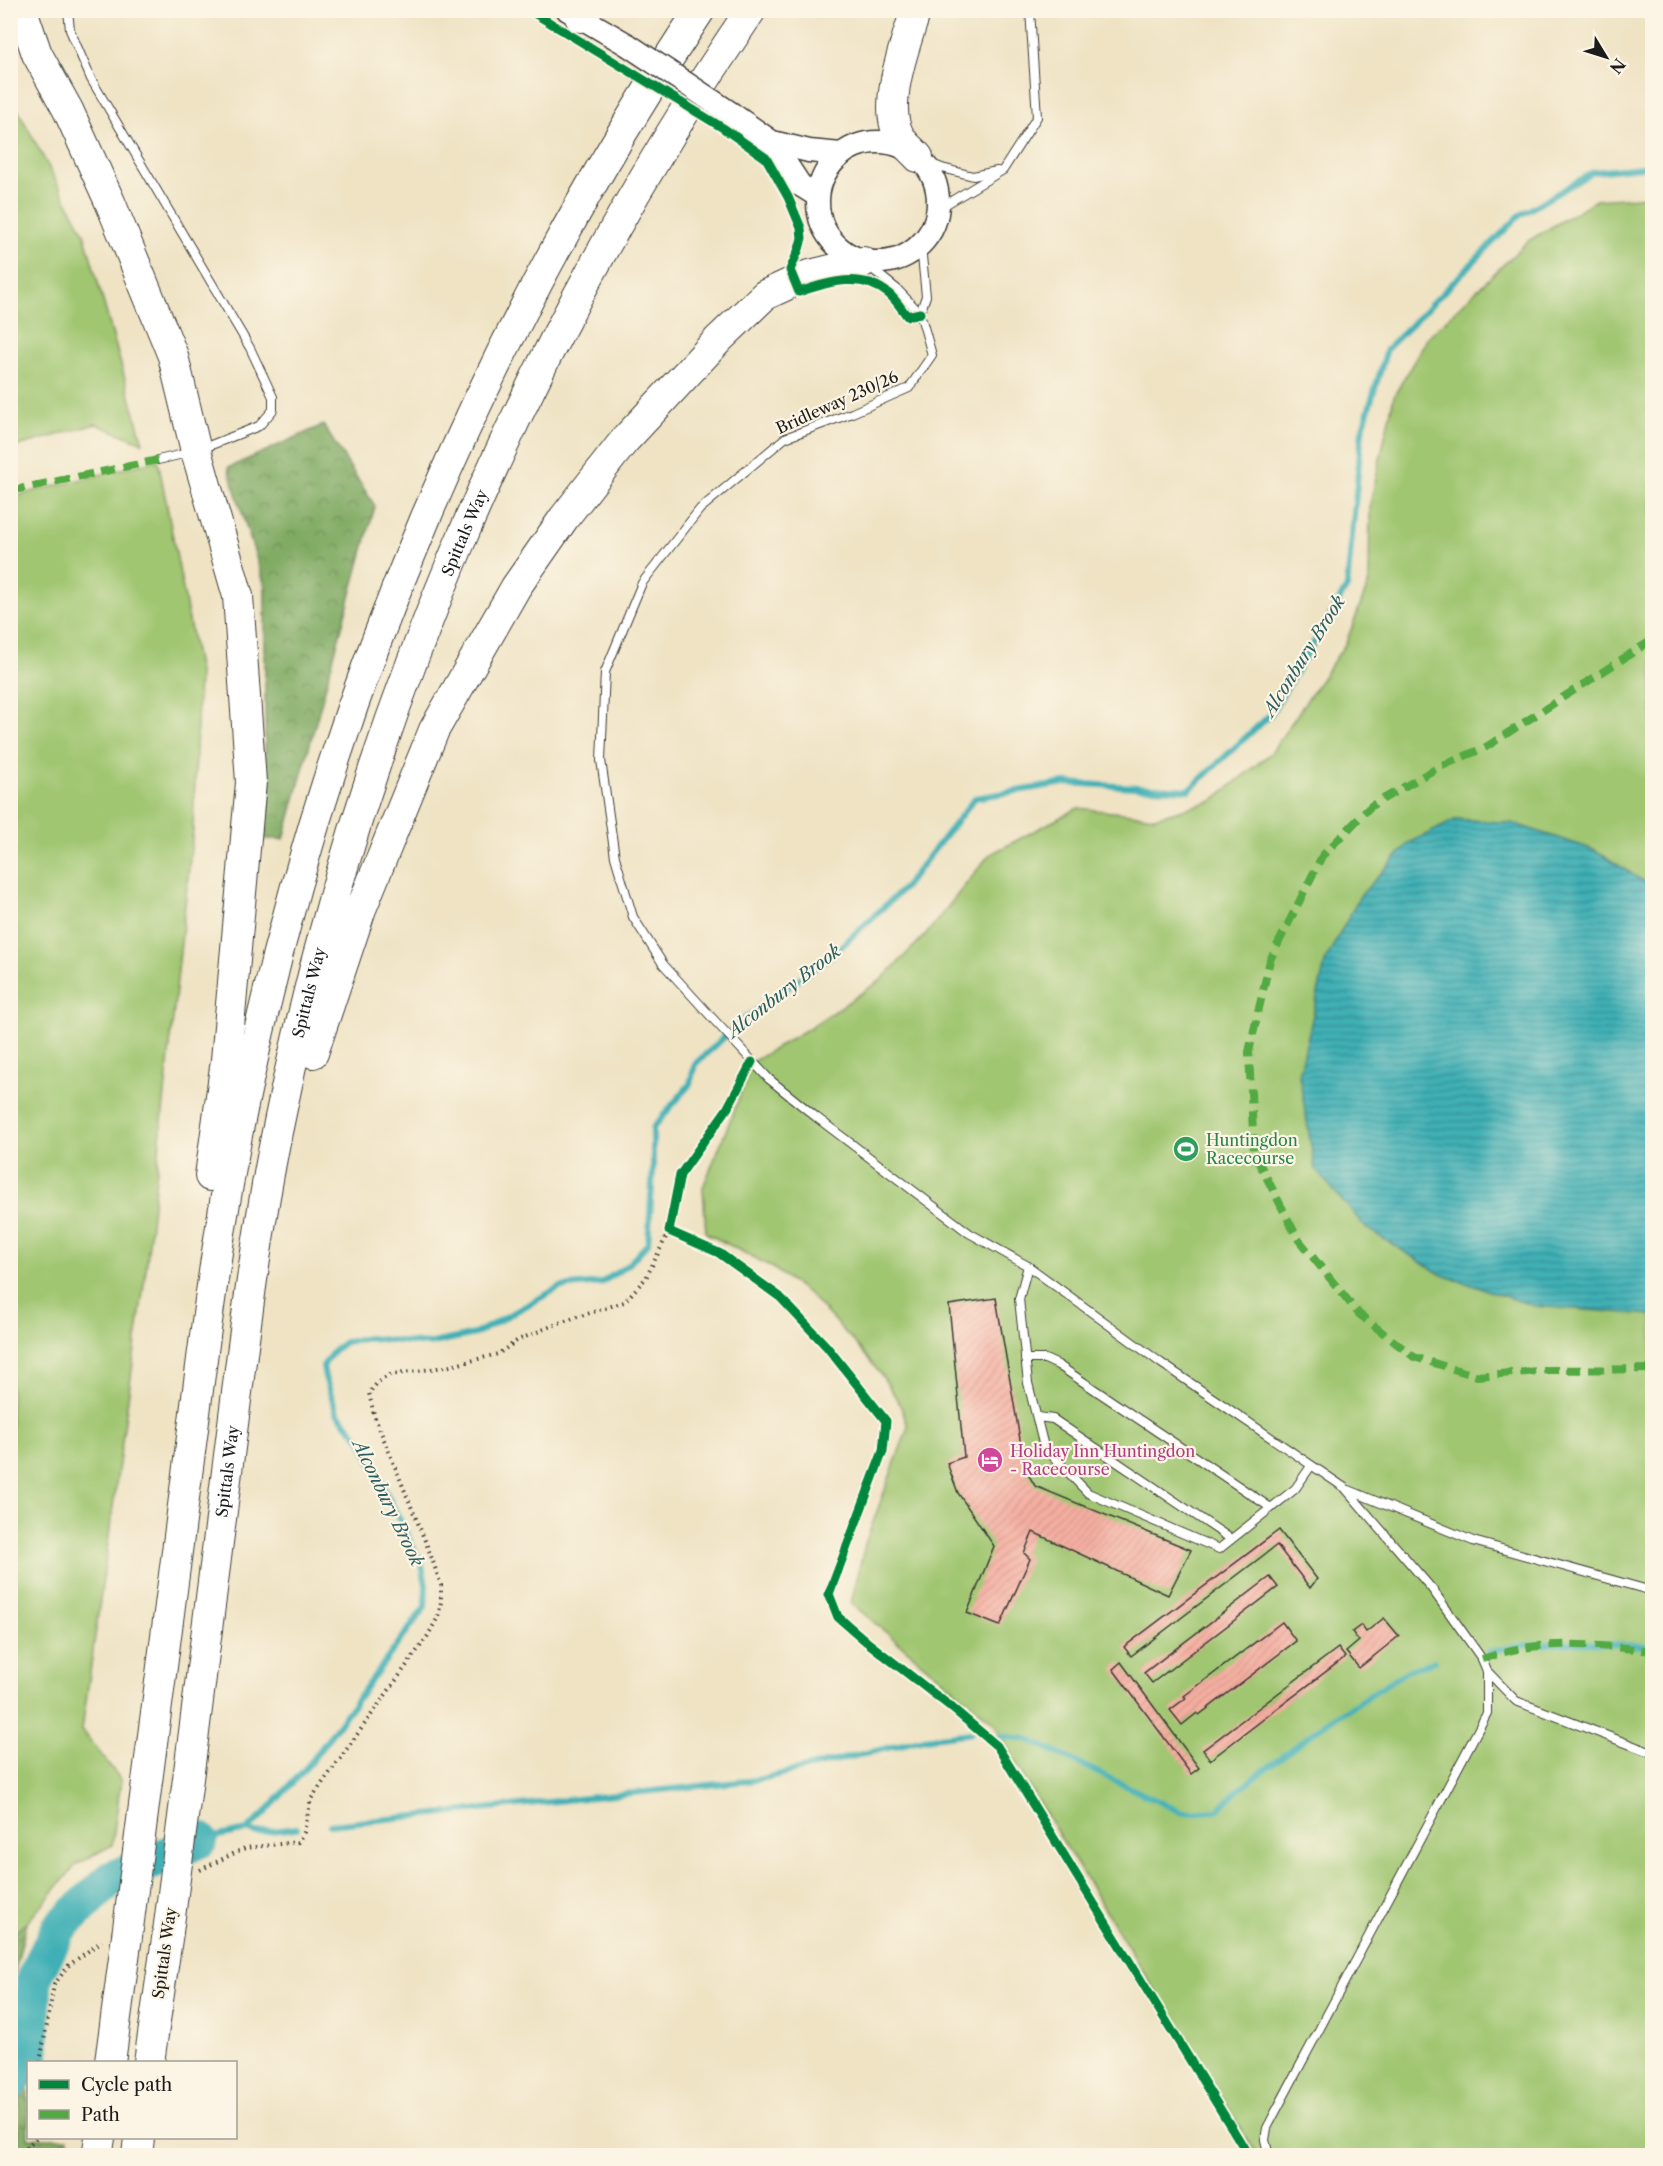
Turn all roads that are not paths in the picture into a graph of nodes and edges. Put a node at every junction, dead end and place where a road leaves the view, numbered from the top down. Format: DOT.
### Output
graph roads {
  1 [pos="22,10"];
  2 [pos="68,10"];
  3 [pos="700,10"];
  4 [pos="751,10"];
  5 [pos="916,10"];
  6 [pos="1030,10"];
  7 [pos="578,13"];
  8 [pos="772,142"];
  9 [pos="841,154"];
  10 [pos="920,158"];
  11 [pos="1004,170"];
  12 [pos="816,195"];
  13 [pos="938,209"];
  14 [pos="921,246"];
  15 [pos="863,262"];
  16 [pos="920,313"];
  17 [pos="196,451"];
  18 [pos="158,460"];
  19 [pos="1028,1266"];
  20 [pos="251,1274"];
  21 [pos="1025,1359"];
  22 [pos="201,1367"];
  23 [pos="1036,1417"];
  24 [pos="1311,1466"];
  25 [pos="1345,1488"];
  26 [pos="1271,1508"];
  27 [pos="1231,1539"];
  28 [pos="1653,1591"];
  29 [pos="1487,1671"];
  30 [pos="1653,1754"];
  31 [pos="110,2061"];
  32 [pos="149,2061"];
  33 [pos="100,2139"];
  34 [pos="139,2139"];
  35 [pos="97,2156"];
  36 [pos="136,2156"];
  37 [pos="1269,2156"];
  1 -- 17 [label="highway"];
  2 -- 17 [label="lane"];
  3 -- 22 [label="highway"];
  4 -- 20 [label="highway, Spittals Way"];
  5 -- 10 [label="highway"];
  6 -- 11 [label="lane"];
  7 -- 8 [label="main road, bridge"];
  8 -- 9 [label="main road"];
  8 -- 12 [label="main road"];
  9 -- 10 [label="main road"];
  9 -- 12 [label="main road"];
  10 -- 11 [label="lane"];
  10 -- 13 [label="main road"];
  11 -- 13 [label="lane"];
  12 -- 15 [label="main road"];
  13 -- 14 [label="main road"];
  14 -- 15 [label="main road"];
  14 -- 16 [label="lane, Bridleway 230/26"];
  15 -- 16 [label="lane"];
  15 -- 20 [label="highway"];
  16 -- 19 [label="lane, Bridleway 230/26"];
  17 -- 18 [label="lane"];
  17 -- 22 [label="highway"];
  19 -- 21 [label="lane"];
  19 -- 24 [label="lane, Bridleway 230/26"];
  20 -- 32 [label="highway, Spittals Way, bridge"];
  21 -- 23 [label="lane"];
  21 -- 26 [label="lane"];
  22 -- 31 [label="highway, bridge"];
  23 -- 27 [label="lane"];
  23 -- 27 [label="lane"];
  24 -- 25 [label="lane, Bridleway 230/26"];
  24 -- 26 [label="lane"];
  25 -- 28 [label="lane"];
  25 -- 29 [label="lane"];
  26 -- 27 [label="lane"];
  29 -- 30 [label="lane"];
  29 -- 37 [label="lane"];
  33 -- 35 [label="highway"];
  34 -- 36 [label="highway"];
}
